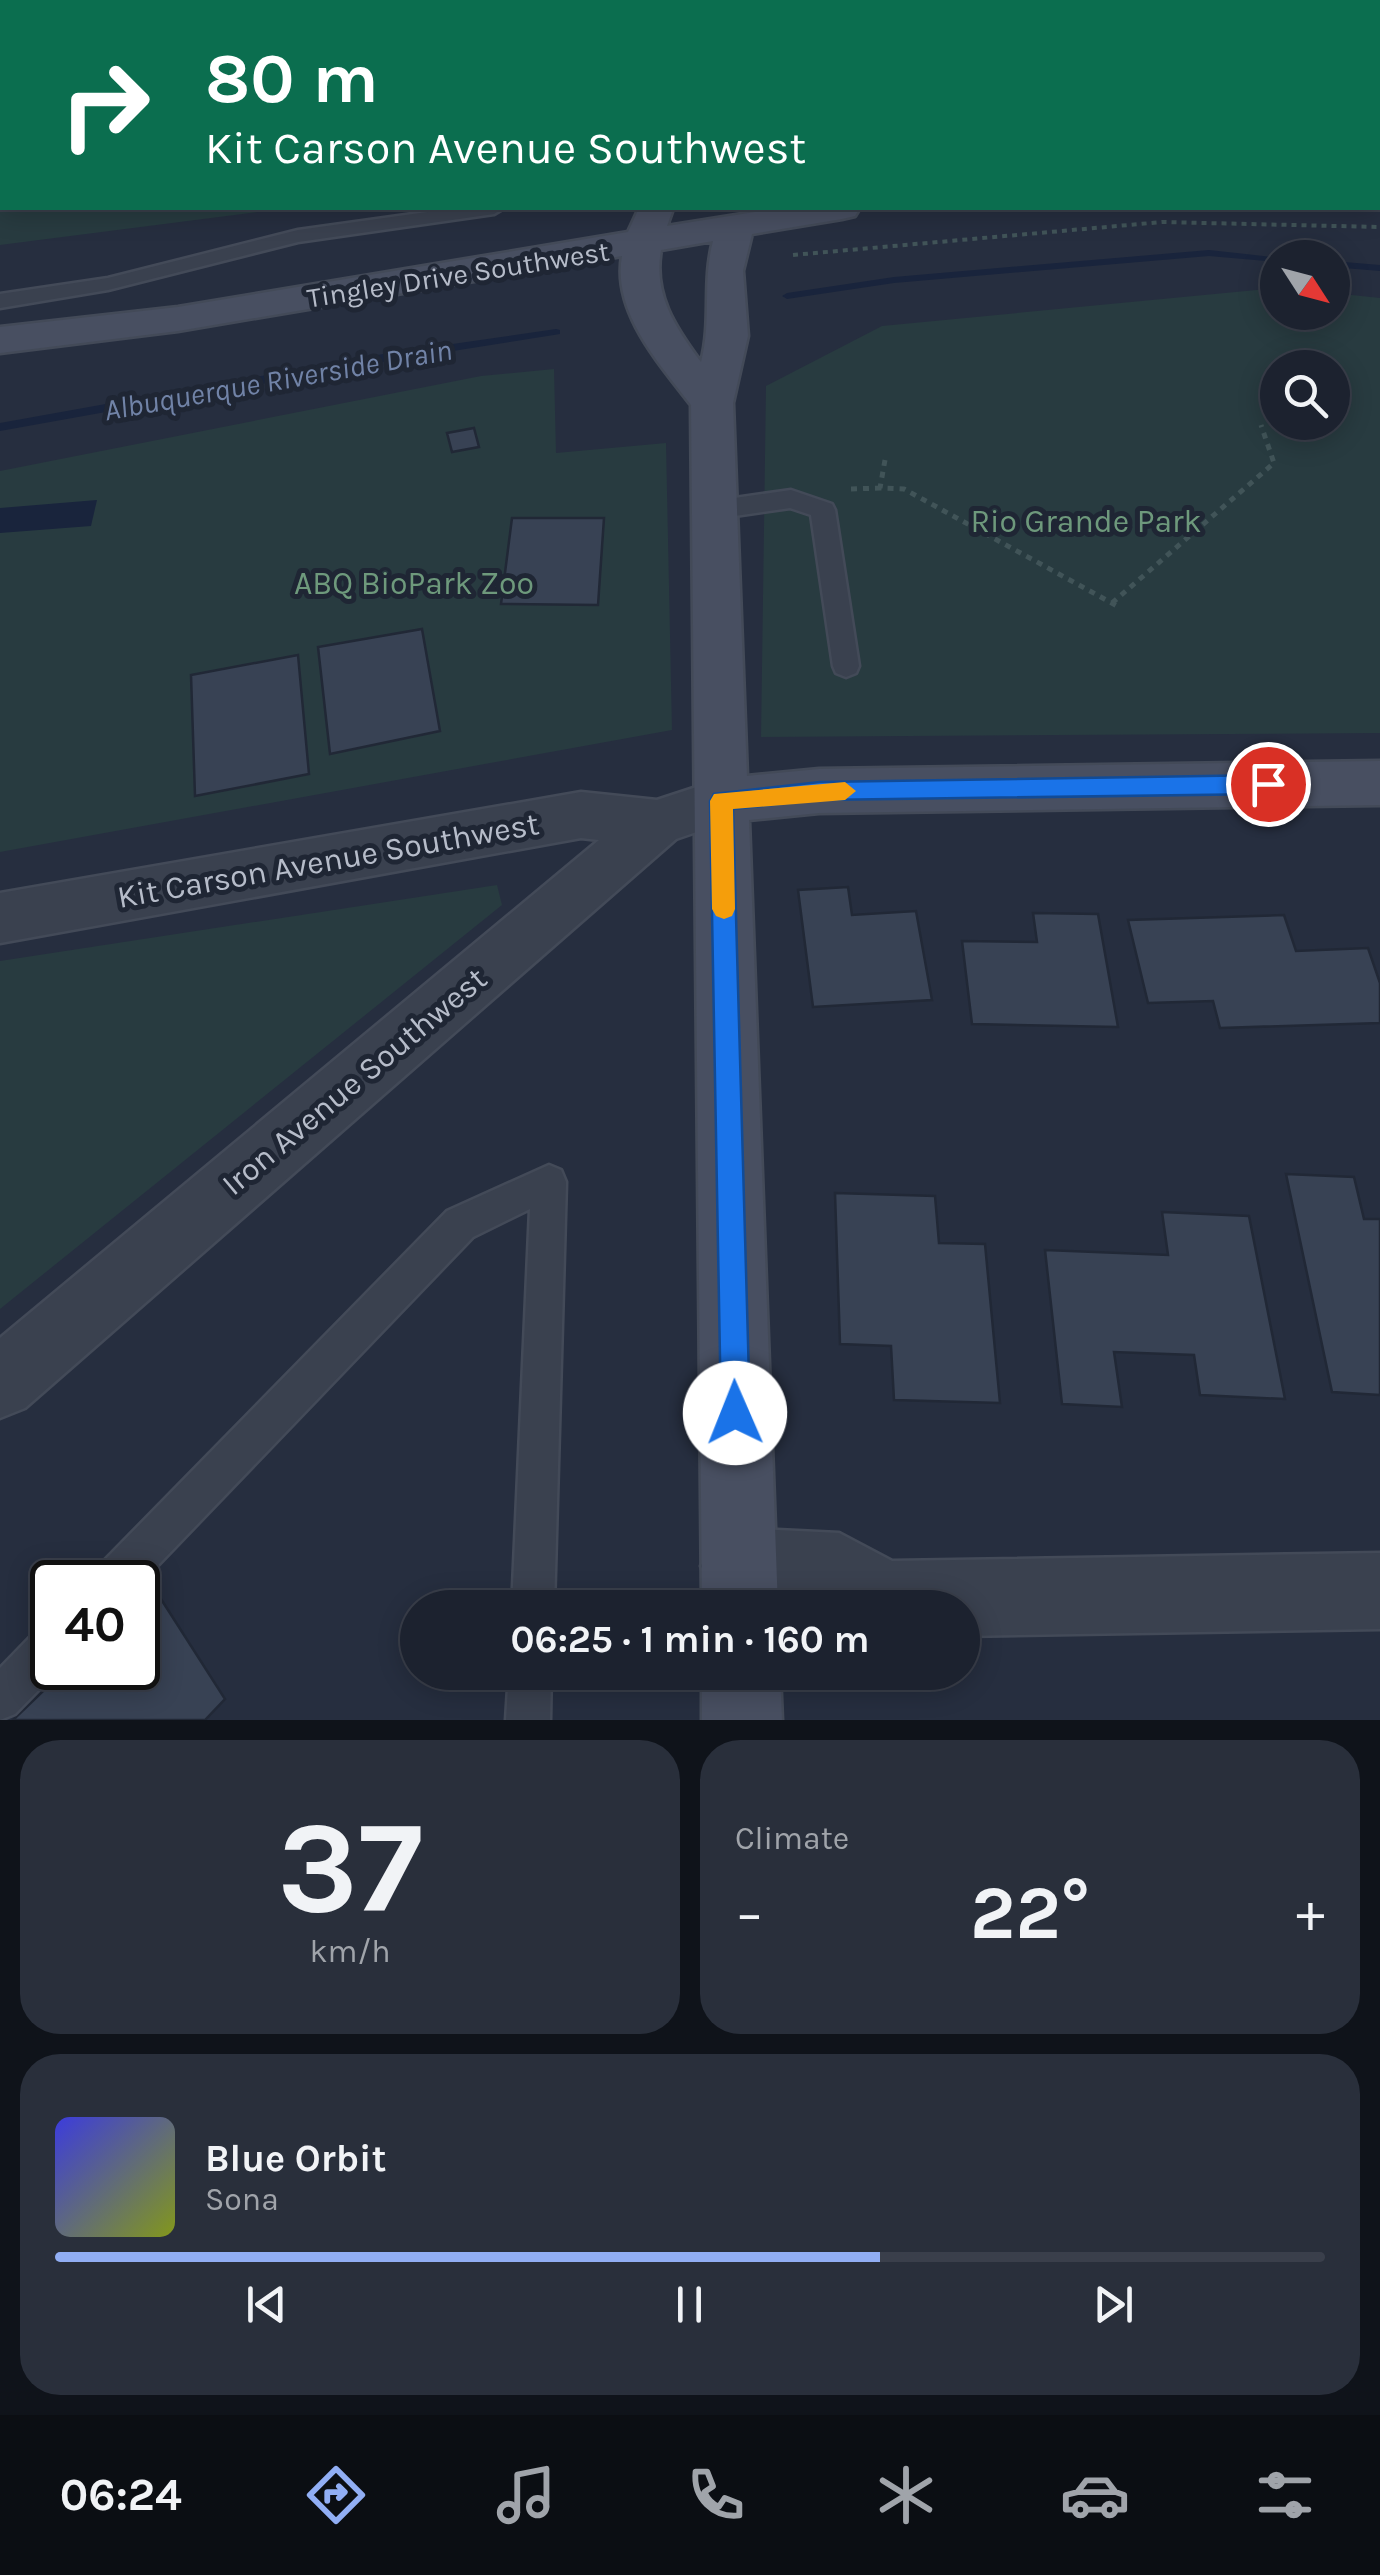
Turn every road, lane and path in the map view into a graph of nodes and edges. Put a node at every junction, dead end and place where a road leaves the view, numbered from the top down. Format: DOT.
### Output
graph roads {
  1 [pos="480,210"];
  2 [pos="836,210"];
  3 [pos="654,220"];
  4 [pos="1380,227"];
  5 [pos="731,244"];
  6 [pos="0,301"];
  7 [pos="0,340"];
  8 [pos="712,403"];
  9 [pos="1266,440"];
  10 [pos="885,460"];
  11 [pos="714,510"];
  12 [pos="846,666"];
  13 [pos="1380,783"];
  14 [pos="722,801"];
  15 [pos="657,823"];
  16 [pos="0,918"];
  17 [pos="0,1383"];
  18 [pos="133,1560"];
  19 [pos="739,1587"];
  20 [pos="534,1590"];
  21 [pos="1380,1590"];
  22 [pos="30,1667"];
  23 [pos="529,1690"];
  24 [pos="741,1690"];
  25 [pos="0,1699"];
  26 [pos="528,1720"];
  27 [pos="742,1720"];
  1 -- 6 [label="lane"];
  2 -- 5 [label="street, Tingley Drive Southwest"];
  3 -- 5 [label="street, Tingley Drive Southwest"];
  3 -- 7 [label="street, Tingley Drive Southwest"];
  3 -- 8 [label="street"];
  4 -- 5 [label="path"];
  5 -- 8 [label="street"];
  8 -- 11 [label="street"];
  9 -- 10 [label="path"];
  11 -- 12 [label="lane"];
  11 -- 14 [label="street"];
  13 -- 14 [label="street"];
  14 -- 15 [label="street, Iron Avenue Southwest"];
  14 -- 19 [label="street"];
  15 -- 16 [label="street, Kit Carson Avenue Southwest"];
  15 -- 17 [label="street, Iron Avenue Southwest"];
  18 -- 20 [label="lane"];
  19 -- 21 [label="street"];
  22 -- 25 [label="lane"];
  23 -- 26 [label="lane"];
  24 -- 27 [label="street"];
}
